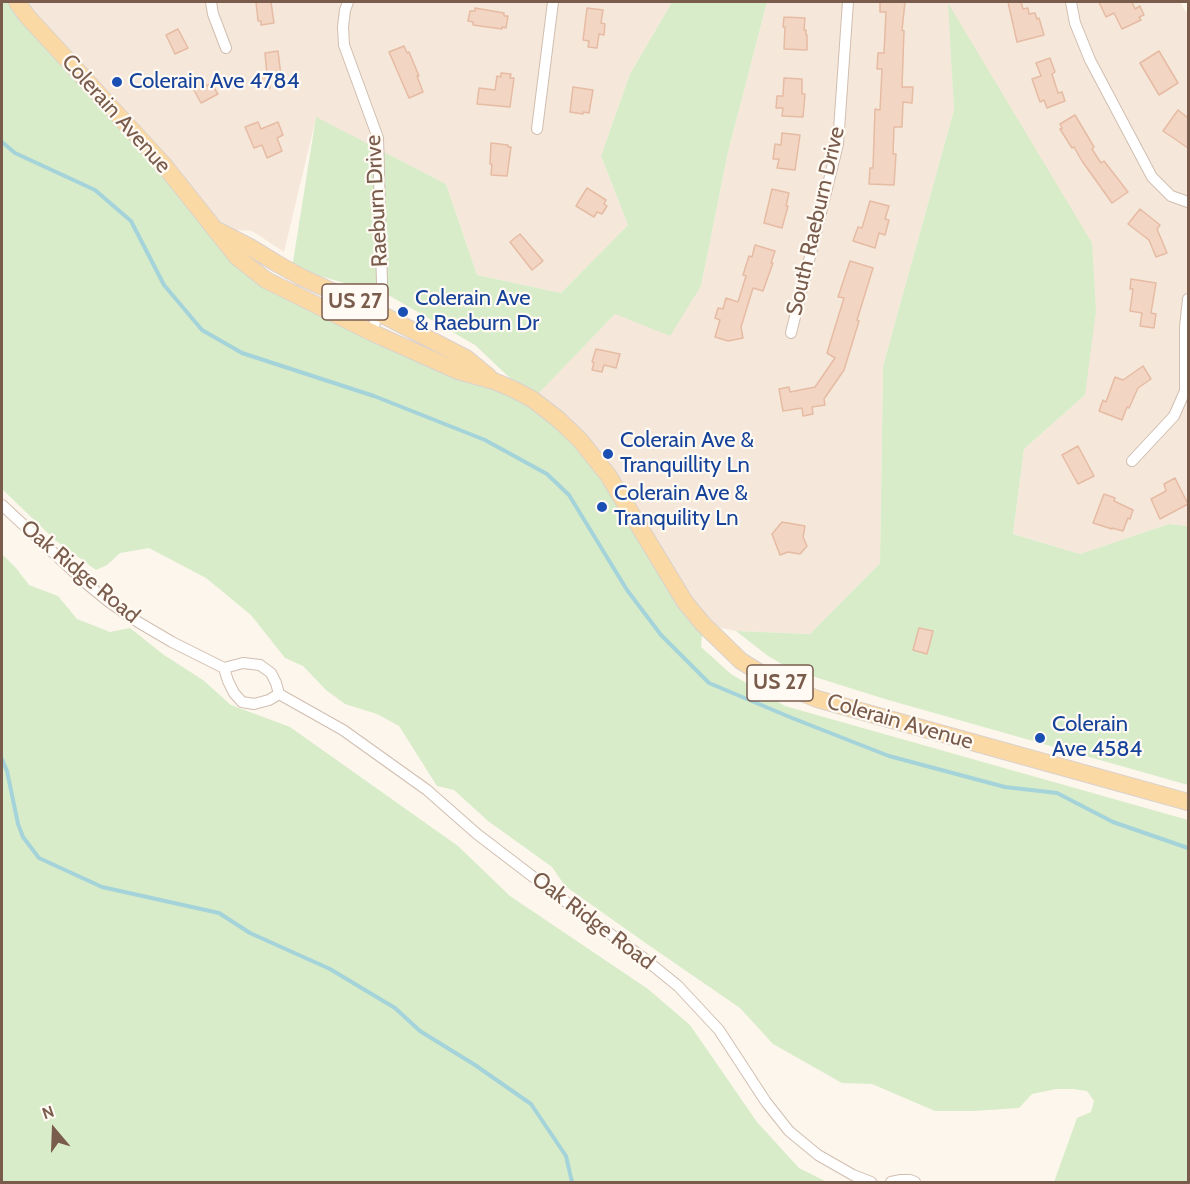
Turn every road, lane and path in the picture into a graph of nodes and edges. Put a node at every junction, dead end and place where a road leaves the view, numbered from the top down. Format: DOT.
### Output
graph roads {
  1 [pos="17,2"];
  2 [pos="211,2"];
  3 [pos="348,2"];
  4 [pos="553,2"];
  5 [pos="848,2"];
  6 [pos="1071,2"];
  7 [pos="226,48"];
  8 [pos="537,129"];
  9 [pos="1188,202"];
  10 [pos="212,228"];
  11 [pos="1188,299"];
  12 [pos="377,312"];
  13 [pos="373,333"];
  14 [pos="790,333"];
  15 [pos="494,381"];
  16 [pos="1132,461"];
  17 [pos="2,505"];
  18 [pos="224,668"];
  19 [pos="279,694"];
  20 [pos="1188,802"];
  21 [pos="871,1182"];
  22 [pos="891,1182"];
  23 [pos="915,1182"];
  1 -- 10 [label="main road, Colerain Avenue / US 27"];
  2 -- 7 [label="street"];
  3 -- 12 [label="street, Raeburn Drive"];
  4 -- 8 [label="street"];
  5 -- 14 [label="street, South Raeburn Drive"];
  6 -- 9 [label="street"];
  10 -- 12 [label="main road, Colerain Avenue / US 27"];
  10 -- 13 [label="main road, Colerain Avenue / US 27"];
  11 -- 16 [label="street"];
  12 -- 13 [label="street, Raeburn Drive"];
  12 -- 15 [label="main road, Colerain Avenue / US 27"];
  13 -- 15 [label="main road, Colerain Avenue / US 27"];
  15 -- 20 [label="main road, Colerain Avenue / US 27"];
  17 -- 18 [label="street, Oak Ridge Road"];
  18 -- 19 [label="street"];
  18 -- 19 [label="street"];
  19 -- 21 [label="street, Oak Ridge Road"];
  22 -- 23 [label="street"];
}
